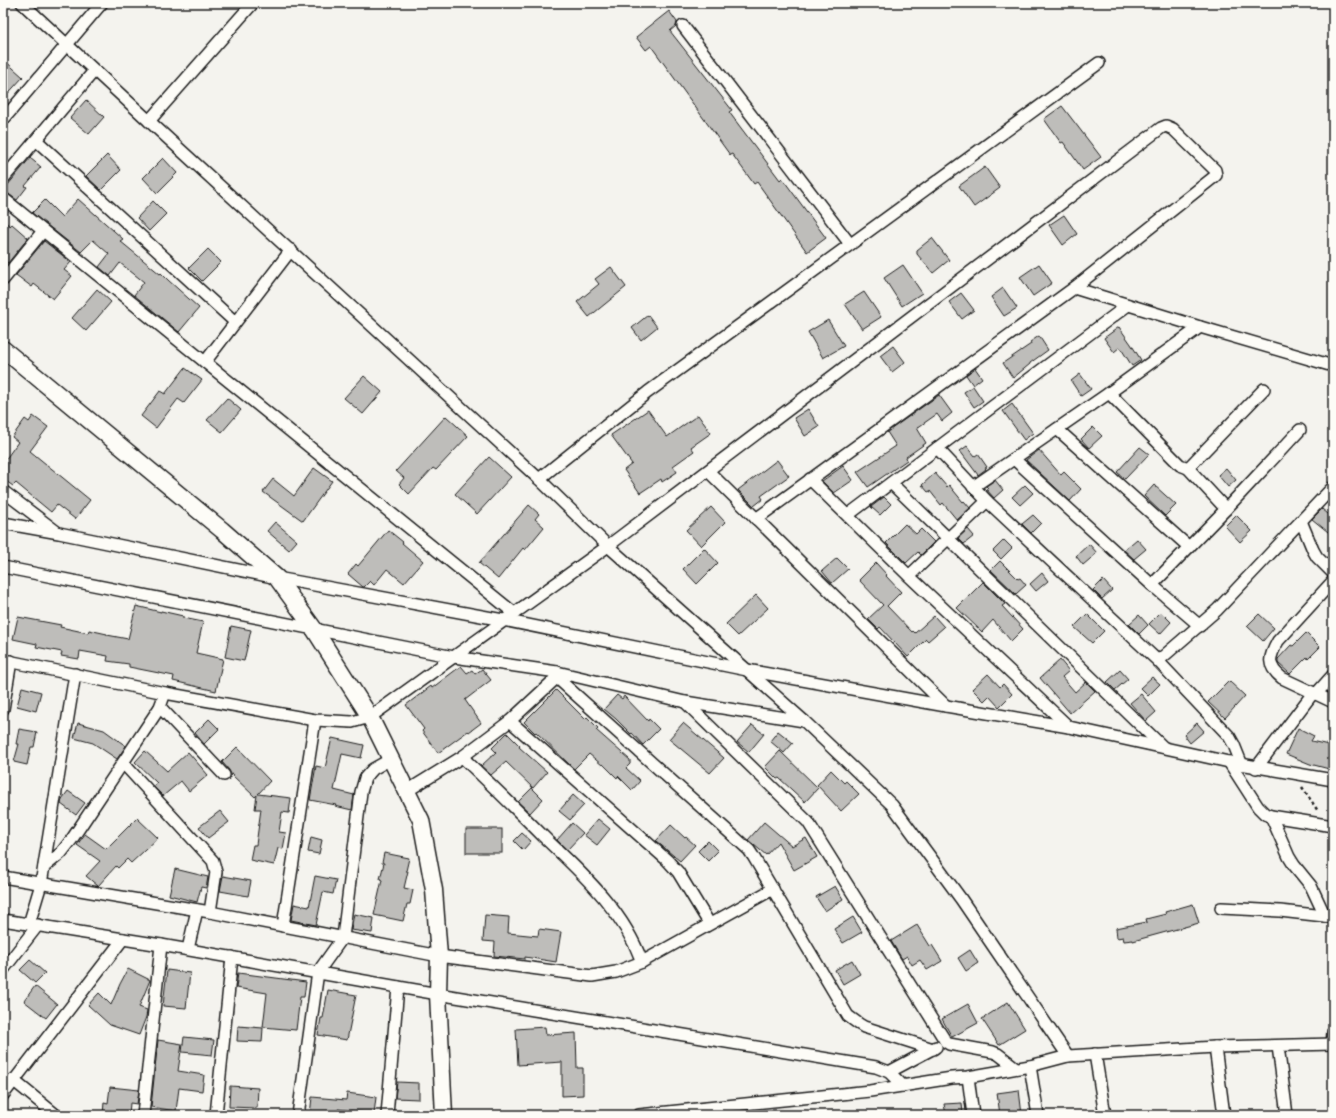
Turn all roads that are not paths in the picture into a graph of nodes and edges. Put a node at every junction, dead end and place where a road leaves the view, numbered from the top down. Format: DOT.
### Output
graph roads {
  1 [pos="22,3"];
  2 [pos="102,3"];
  3 [pos="253,3"];
  4 [pos="683,26"];
  5 [pos="67,45"];
  6 [pos="1099,63"];
  7 [pos="94,71"];
  8 [pos="4,116"];
  9 [pos="149,122"];
  10 [pos="36,140"];
  11 [pos="3,179"];
  12 [pos="3,198"];
  13 [pos="43,231"];
  14 [pos="850,244"];
  15 [pos="291,250"];
  16 [pos="3,280"];
  17 [pos="1074,288"];
  18 [pos="1128,305"];
  19 [pos="235,322"];
  20 [pos="1200,327"];
  21 [pos="3,349"];
  22 [pos="205,362"];
  23 [pos="1333,366"];
  24 [pos="1264,388"];
  25 [pos="1109,393"];
  26 [pos="1057,429"];
  27 [pos="1300,430"];
  28 [pos="937,448"];
  29 [pos="1014,459"];
  30 [pos="1188,468"];
  31 [pos="708,471"];
  32 [pos="539,479"];
  33 [pos="810,479"];
  34 [pos="891,483"];
  35 [pos="973,487"];
  36 [pos="3,492"];
  37 [pos="1331,495"];
  38 [pos="987,501"];
  39 [pos="1226,509"];
  40 [pos="848,515"];
  41 [pos="756,518"];
  42 [pos="1301,521"];
  43 [pos="3,523"];
  44 [pos="58,533"];
  45 [pos="949,539"];
  46 [pos="608,546"];
  47 [pos="1189,547"];
  48 [pos="3,567"];
  49 [pos="1333,573"];
  50 [pos="909,576"];
  51 [pos="277,578"];
  52 [pos="1333,581"];
  53 [pos="1152,585"];
  54 [pos="514,613"];
  55 [pos="503,620"];
  56 [pos="1200,626"];
  57 [pos="314,629"];
  58 [pos="454,657"];
  59 [pos="7,660"];
  60 [pos="1158,661"];
  61 [pos="747,670"];
  62 [pos="75,674"];
  63 [pos="556,675"];
  64 [pos="1333,675"];
  65 [pos="165,693"];
  66 [pos="1315,693"];
  67 [pos="685,702"];
  68 [pos="1333,702"];
  69 [pos="946,706"];
  70 [pos="160,707"];
  71 [pos="3,709"];
  72 [pos="370,716"];
  73 [pos="315,720"];
  74 [pos="804,720"];
  75 [pos="510,721"];
  76 [pos="1069,727"];
  77 [pos="1163,747"];
  78 [pos="462,757"];
  79 [pos="391,759"];
  80 [pos="1229,762"];
  81 [pos="123,763"];
  82 [pos="1242,765"];
  83 [pos="1256,768"];
  84 [pos="224,775"];
  85 [pos="1333,780"];
  86 [pos="407,791"];
  87 [pos="1271,816"];
  88 [pos="1330,825"];
  89 [pos="44,867"];
  90 [pos="3,877"];
  91 [pos="41,884"];
  92 [pos="773,889"];
  93 [pos="1221,908"];
  94 [pos="197,910"];
  95 [pos="210,912"];
  96 [pos="1329,917"];
  97 [pos="3,920"];
  98 [pos="709,923"];
  99 [pos="33,925"];
  100 [pos="283,926"];
  101 [pos="343,937"];
  102 [pos="123,939"];
  103 [pos="161,945"];
  104 [pos="188,950"];
  105 [pos="439,956"];
  106 [pos="232,957"];
  107 [pos="642,962"];
  108 [pos="3,970"];
  109 [pos="318,972"];
  110 [pos="398,987"];
  111 [pos="438,994"];
  112 [pos="1333,1032"];
  113 [pos="946,1042"];
  114 [pos="1333,1044"];
  115 [pos="1278,1046"];
  116 [pos="1214,1047"];
  117 [pos="933,1048"];
  118 [pos="1095,1054"];
  119 [pos="1068,1056"];
  120 [pos="1030,1066"];
  121 [pos="1015,1068"];
  122 [pos="888,1072"];
  123 [pos="968,1077"];
  124 [pos="13,1080"];
  125 [pos="903,1086"];
  126 [pos="3,1095"];
  127 [pos="56,1115"];
  128 [pos="143,1115"];
  129 [pos="216,1115"];
  130 [pos="298,1115"];
  131 [pos="387,1115"];
  132 [pos="444,1115"];
  133 [pos="639,1115"];
  134 [pos="973,1115"];
  135 [pos="1038,1115"];
  136 [pos="1105,1115"];
  137 [pos="1224,1115"];
  138 [pos="1288,1115"];
  1 -- 5 [label="street"];
  2 -- 5 [label="street"];
  3 -- 9 [label="street"];
  4 -- 14 [label="street"];
  5 -- 7 [label="street"];
  5 -- 8 [label="street"];
  6 -- 14 [label="street"];
  7 -- 9 [label="street"];
  7 -- 10 [label="street"];
  9 -- 15 [label="street"];
  10 -- 11 [label="street"];
  10 -- 19 [label="street"];
  12 -- 13 [label="street"];
  13 -- 16 [label="street"];
  13 -- 22 [label="street"];
  14 -- 32 [label="street"];
  15 -- 19 [label="street"];
  15 -- 32 [label="street"];
  17 -- 18 [label="street"];
  17 -- 31 [label="street"];
  17 -- 33 [label="street"];
  18 -- 20 [label="street"];
  18 -- 28 [label="street"];
  19 -- 22 [label="street"];
  20 -- 23 [label="street"];
  20 -- 25 [label="street"];
  21 -- 51 [label="main road"];
  22 -- 54 [label="street"];
  24 -- 30 [label="street"];
  25 -- 26 [label="street"];
  25 -- 30 [label="street"];
  26 -- 29 [label="street"];
  26 -- 47 [label="street"];
  27 -- 39 [label="street"];
  28 -- 34 [label="street"];
  28 -- 35 [label="street"];
  29 -- 35 [label="street"];
  29 -- 53 [label="street"];
  30 -- 39 [label="street"];
  31 -- 41 [label="street"];
  31 -- 46 [label="street"];
  32 -- 46 [label="street"];
  33 -- 40 [label="street"];
  33 -- 41 [label="street"];
  34 -- 40 [label="street"];
  34 -- 45 [label="street"];
  35 -- 38 [label="street"];
  36 -- 44 [label="street"];
  37 -- 42 [label="street"];
  38 -- 45 [label="street"];
  38 -- 60 [label="street"];
  39 -- 47 [label="street"];
  40 -- 50 [label="street"];
  41 -- 69 [label="street"];
  42 -- 49 [label="street"];
  42 -- 56 [label="street"];
  43 -- 44 [label="street"];
  44 -- 51 [label="street"];
  45 -- 50 [label="street"];
  45 -- 77 [label="street"];
  46 -- 54 [label="street"];
  46 -- 61 [label="street"];
  47 -- 53 [label="street"];
  48 -- 57 [label="street"];
  50 -- 76 [label="street"];
  51 -- 55 [label="street"];
  51 -- 57 [label="main road"];
  52 -- 66 [label="street"];
  53 -- 56 [label="street"];
  54 -- 55 [label="street"];
  55 -- 58 [label="street"];
  55 -- 61 [label="street"];
  56 -- 60 [label="street"];
  57 -- 58 [label="street"];
  57 -- 72 [label="main road"];
  58 -- 63 [label="street"];
  58 -- 72 [label="street"];
  59 -- 62 [label="street"];
  59 -- 71 [label="street"];
  60 -- 82 [label="street"];
  61 -- 69 [label="street"];
  61 -- 74 [label="street"];
  62 -- 65 [label="street"];
  62 -- 89 [label="street"];
  63 -- 67 [label="street"];
  63 -- 75 [label="street"];
  63 -- 92 [label="street"];
  64 -- 66 [label="street"];
  65 -- 70 [label="street"];
  65 -- 73 [label="street"];
  66 -- 68 [label="street"];
  66 -- 83 [label="street"];
  67 -- 74 [label="street"];
  67 -- 113 [label="street"];
  69 -- 76 [label="street"];
  70 -- 81 [label="street"];
  70 -- 84 [label="street"];
  72 -- 73 [label="street"];
  72 -- 79 [label="main road"];
  73 -- 100 [label="street"];
  74 -- 119 [label="street"];
  75 -- 78 [label="street"];
  75 -- 98 [label="street"];
  76 -- 77 [label="street"];
  77 -- 80 [label="street"];
  78 -- 86 [label="street"];
  78 -- 107 [label="street"];
  79 -- 86 [label="main road"];
  79 -- 101 [label="street"];
  80 -- 82 [label="street"];
  80 -- 87 [label="street"];
  81 -- 89 [label="street"];
  81 -- 95 [label="street"];
  82 -- 83 [label="street"];
  83 -- 85 [label="street"];
  86 -- 105 [label="main road"];
  87 -- 88 [label="street"];
  87 -- 96 [label="street"];
  89 -- 91 [label="street"];
  90 -- 91 [label="street"];
  91 -- 94 [label="street"];
  91 -- 99 [label="street"];
  92 -- 98 [label="street"];
  92 -- 117 [label="street"];
  93 -- 96 [label="street"];
  94 -- 95 [label="street"];
  94 -- 104 [label="street"];
  95 -- 100 [label="street"];
  97 -- 99 [label="street"];
  98 -- 107 [label="street"];
  99 -- 102 [label="street"];
  99 -- 108 [label="street"];
  100 -- 101 [label="street"];
  101 -- 105 [label="street"];
  101 -- 109 [label="street"];
  102 -- 103 [label="street"];
  102 -- 124 [label="street"];
  103 -- 104 [label="street"];
  103 -- 128 [label="street"];
  104 -- 106 [label="street"];
  105 -- 107 [label="street"];
  105 -- 111 [label="main road"];
  106 -- 109 [label="street"];
  106 -- 129 [label="street"];
  109 -- 110 [label="street"];
  109 -- 130 [label="street"];
  110 -- 111 [label="street"];
  110 -- 131 [label="street"];
  111 -- 122 [label="street"];
  111 -- 132 [label="main road"];
  112 -- 114 [label="street"];
  113 -- 117 [label="street"];
  113 -- 121 [label="street"];
  114 -- 115 [label="street"];
  115 -- 116 [label="street"];
  115 -- 138 [label="street"];
  116 -- 118 [label="street"];
  116 -- 137 [label="street"];
  117 -- 122 [label="street"];
  118 -- 119 [label="street"];
  118 -- 136 [label="street"];
  119 -- 120 [label="street"];
  120 -- 121 [label="street"];
  120 -- 135 [label="street"];
  121 -- 123 [label="street"];
  122 -- 125 [label="street"];
  123 -- 125 [label="street"];
  123 -- 134 [label="street"];
  124 -- 126 [label="street"];
  124 -- 127 [label="street"];
  125 -- 133 [label="street"];
}
